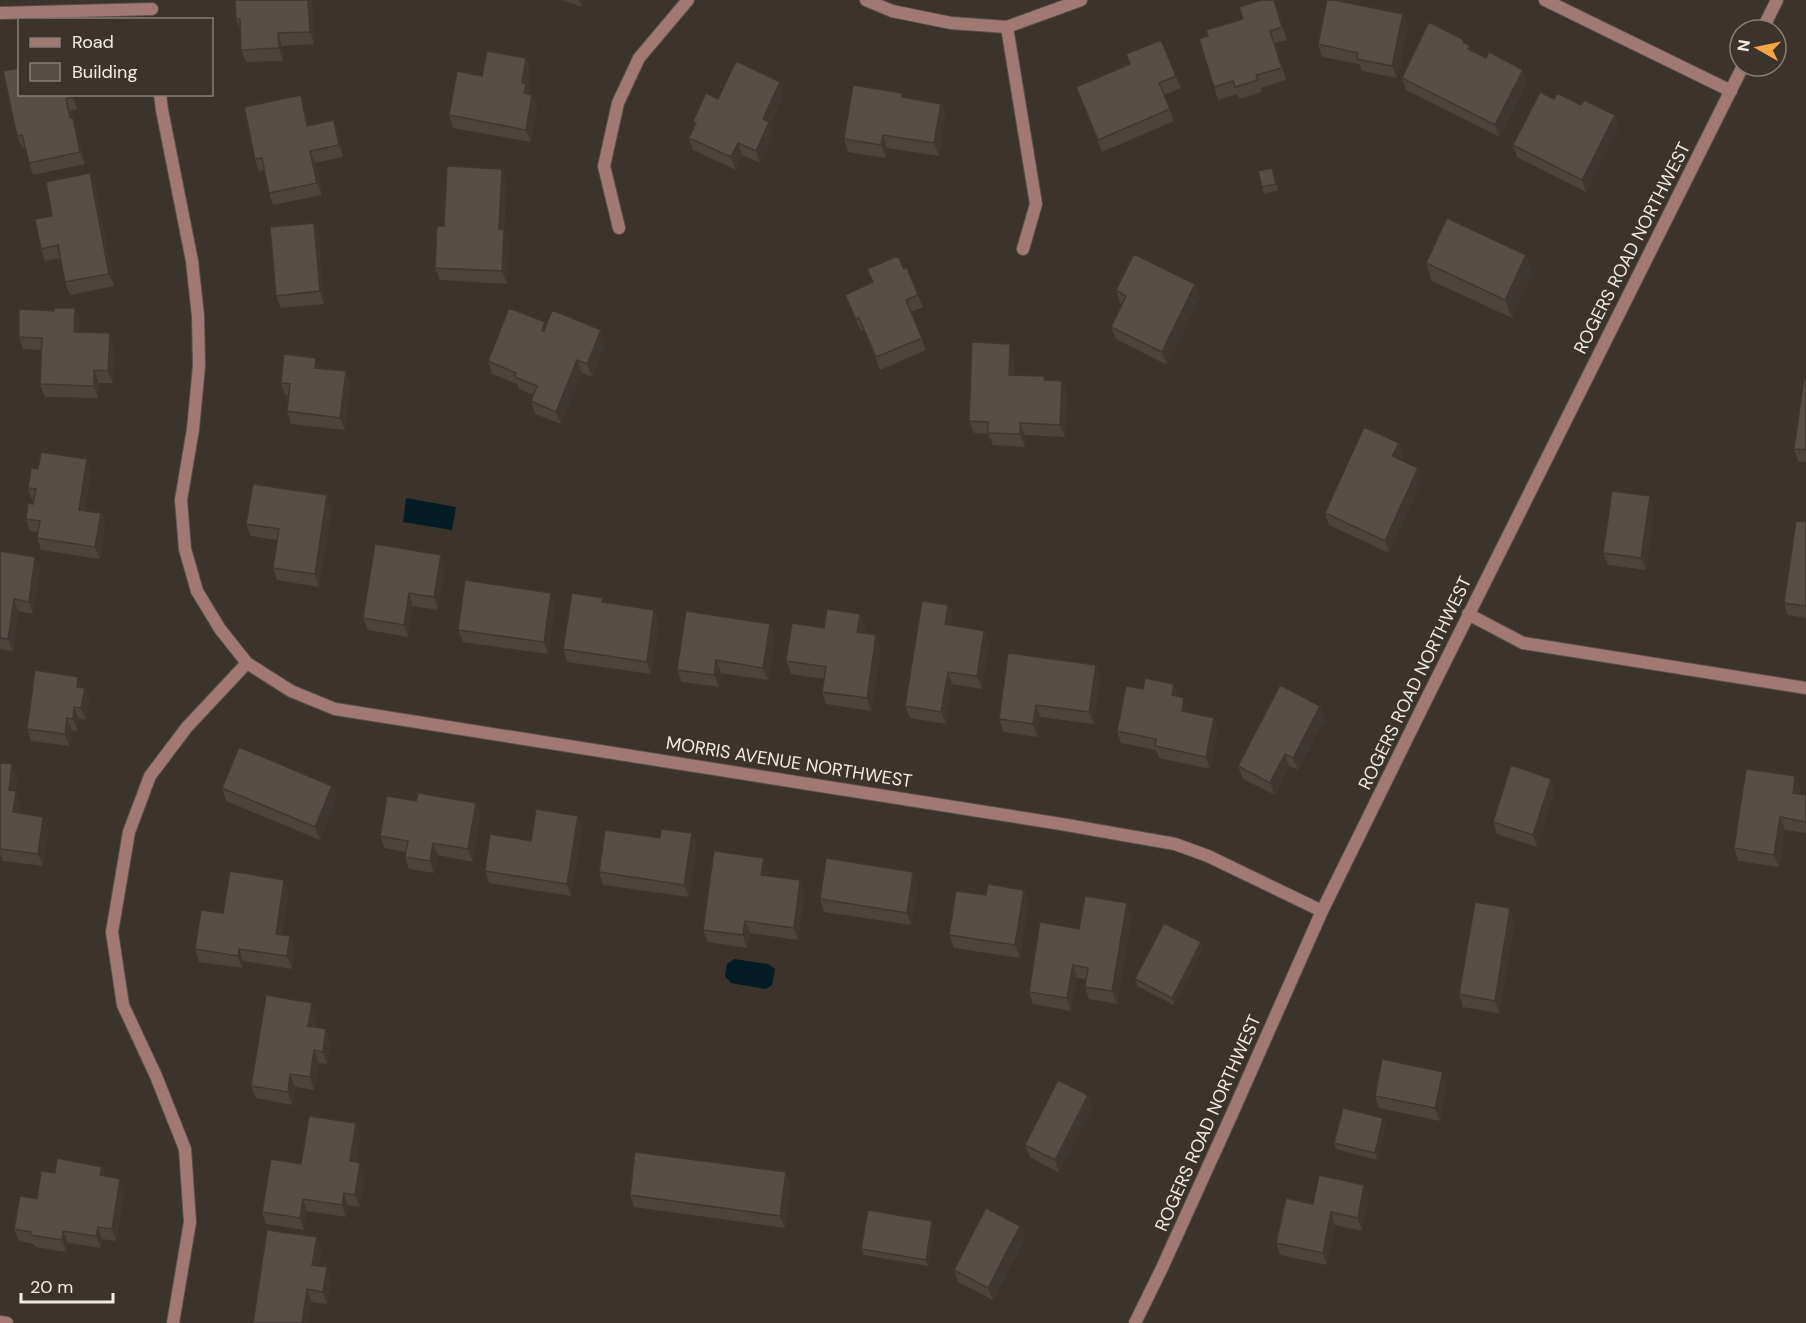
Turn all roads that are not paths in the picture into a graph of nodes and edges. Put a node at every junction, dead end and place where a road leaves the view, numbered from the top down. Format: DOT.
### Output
graph roads {
  1 [pos="688,0"];
  2 [pos="866,0"];
  3 [pos="1081,0"];
  4 [pos="1545,0"];
  5 [pos="1777,0"];
  6 [pos="153,9"];
  7 [pos="0,13"];
  8 [pos="1768,18"];
  9 [pos="1007,27"];
  10 [pos="1737,78"];
  11 [pos="1731,91"];
  12 [pos="160,96"];
  13 [pos="620,228"];
  14 [pos="1023,249"];
  15 [pos="1468,614"];
  16 [pos="247,663"];
  17 [pos="1806,687"];
  18 [pos="1322,911"];
  19 [pos="0,1322"];
  20 [pos="7,1323"];
  21 [pos="173,1323"];
  22 [pos="1134,1323"];
  1 -- 13 [label="street"];
  2 -- 9 [label="street"];
  3 -- 9 [label="street"];
  4 -- 11 [label="street"];
  5 -- 8 [label="street"];
  6 -- 7 [label="street"];
  9 -- 14 [label="street"];
  10 -- 11 [label="street, ROGERS ROAD NORTHWEST"];
  11 -- 15 [label="street, ROGERS ROAD NORTHWEST"];
  12 -- 16 [label="street, MORRIS AVENUE NORTHWEST"];
  15 -- 17 [label="street"];
  15 -- 18 [label="street, ROGERS ROAD NORTHWEST"];
  16 -- 18 [label="street, MORRIS AVENUE NORTHWEST"];
  16 -- 21 [label="street"];
  18 -- 22 [label="street, ROGERS ROAD NORTHWEST"];
  19 -- 20 [label="street"];
}
